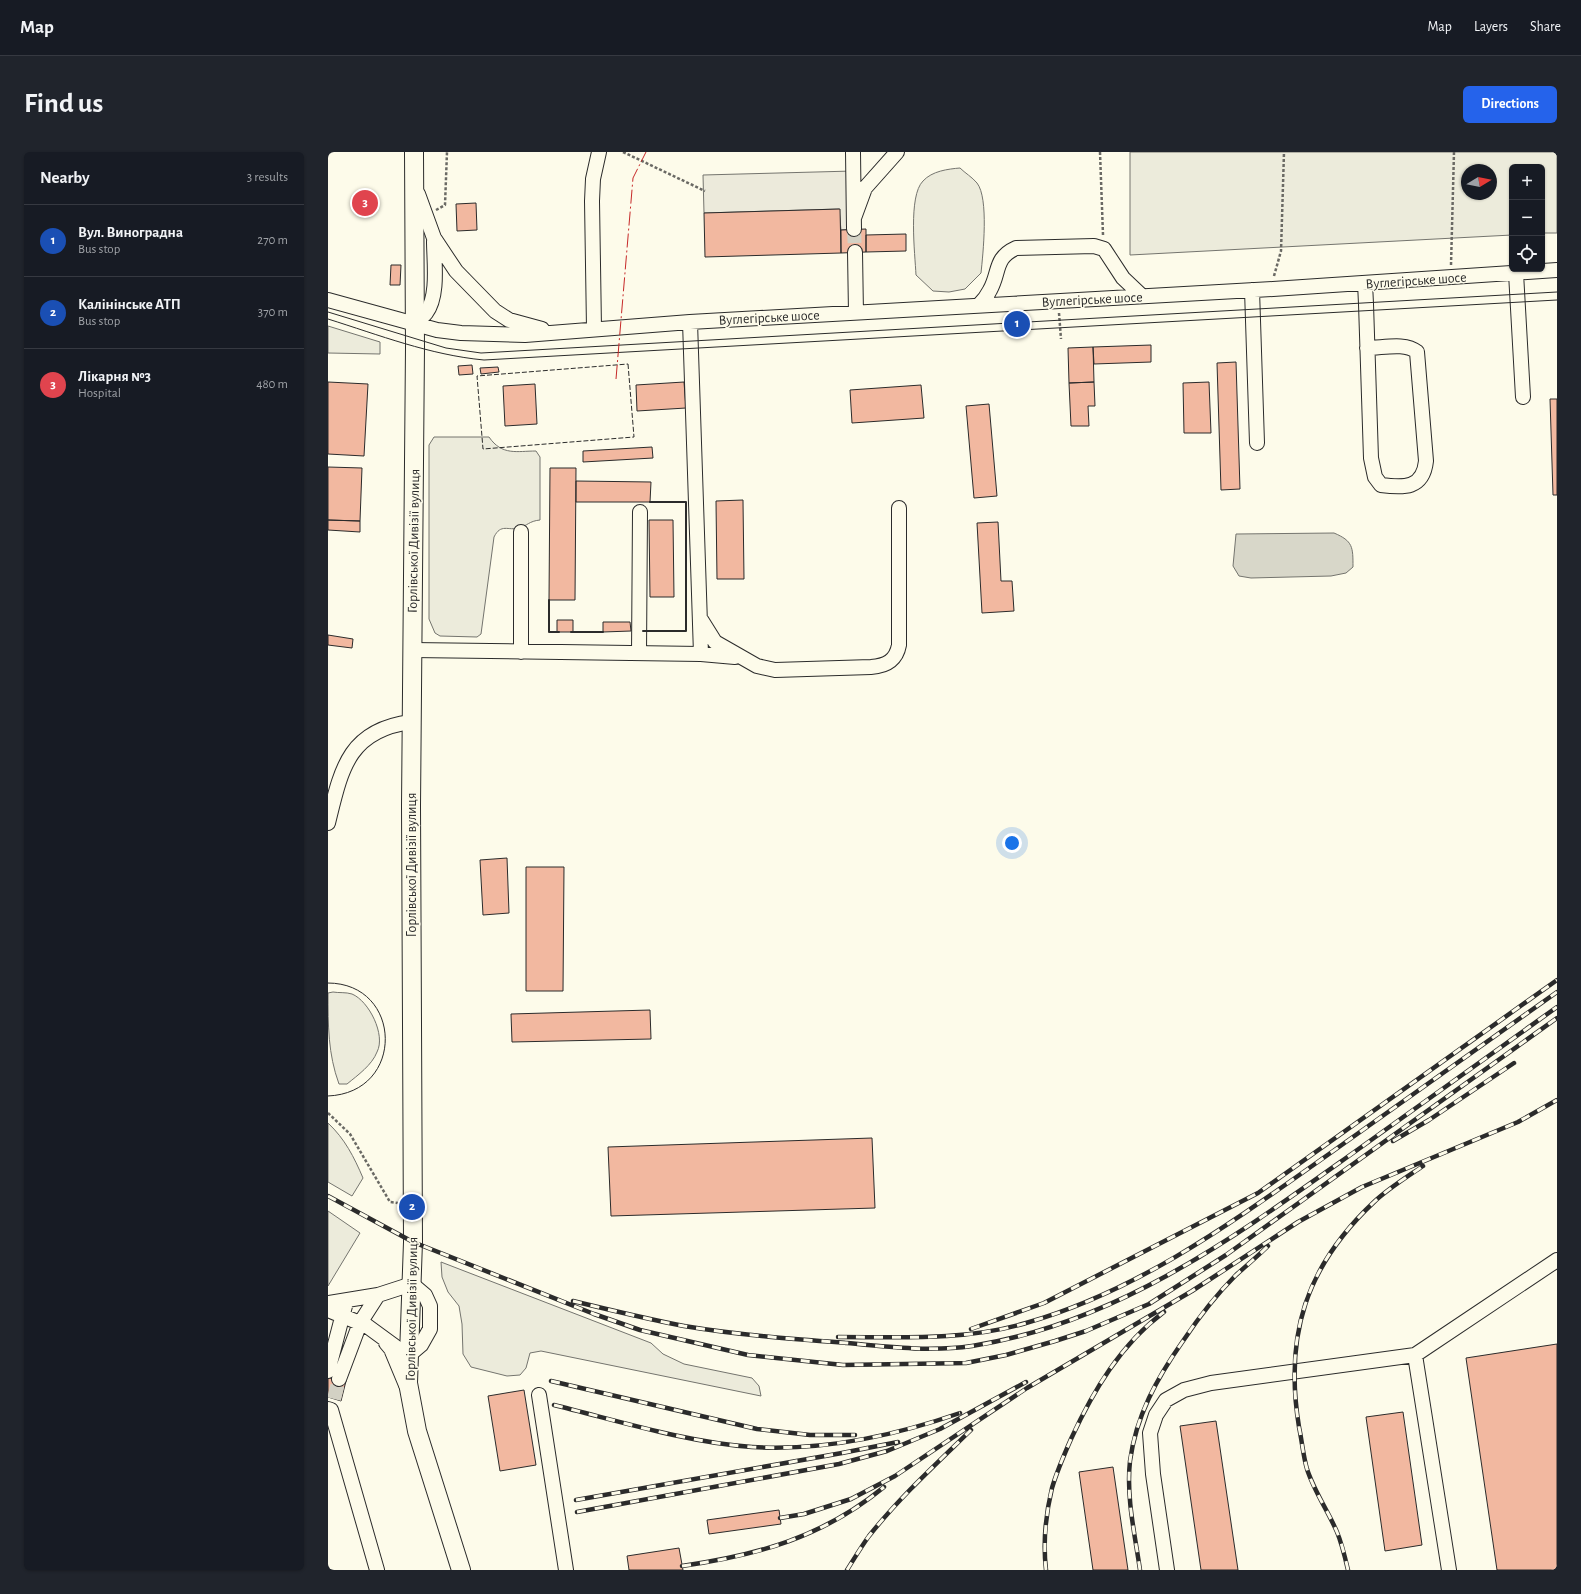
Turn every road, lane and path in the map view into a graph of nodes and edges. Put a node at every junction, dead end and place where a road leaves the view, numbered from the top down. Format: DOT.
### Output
graph roads {
  1 [pos="414,152"];
  2 [pos="447,152"];
  3 [pos="598,152"];
  4 [pos="623,152"];
  5 [pos="853,152"];
  6 [pos="897,152"];
  7 [pos="1100,152"];
  8 [pos="1284,152"];
  9 [pos="1454,152"];
  10 [pos="414,182"];
  11 [pos="705,191"];
  12 [pos="425,215"];
  13 [pos="434,238"];
  14 [pos="1104,249"];
  15 [pos="855,252"];
  16 [pos="1557,270"];
  17 [pos="1516,273"];
  18 [pos="1452,277"];
  19 [pos="1365,283"];
  20 [pos="1273,288"];
  21 [pos="1252,290"];
  22 [pos="1142,296"];
  23 [pos="328,300"];
  24 [pos="1058,301"];
  25 [pos="979,305"];
  26 [pos="856,313"];
  27 [pos="690,322"];
  28 [pos="414,323"];
  29 [pos="594,328"];
  30 [pos="556,332"];
  31 [pos="1061,339"];
  32 [pos="1368,348"];
  33 [pos="1523,397"];
  34 [pos="1257,444"];
  35 [pos="899,508"];
  36 [pos="640,512"];
  37 [pos="521,532"];
  38 [pos="700,618"];
  39 [pos="412,650"];
  40 [pos="521,652"];
  41 [pos="639,653"];
  42 [pos="701,654"];
  43 [pos="745,659"];
  44 [pos="411,722"];
  45 [pos="328,823"];
  46 [pos="328,1113"];
  47 [pos="412,1207"];
  48 [pos="1557,1260"];
  49 [pos="412,1284"];
  50 [pos="378,1295"];
  51 [pos="347,1300"];
  52 [pos="328,1303"];
  53 [pos="328,1310"];
  54 [pos="342,1315"];
  55 [pos="360,1323"];
  56 [pos="382,1338"];
  57 [pos="1415,1355"];
  58 [pos="408,1356"];
  59 [pos="328,1370"];
  60 [pos="339,1379"];
  61 [pos="410,1395"];
  62 [pos="539,1395"];
  63 [pos="331,1406"];
  64 [pos="377,1570"];
  65 [pos="461,1570"];
  66 [pos="566,1570"];
  67 [pos="1167,1570"];
  68 [pos="1449,1570"];
  1 -- 10 [label="main road, Горлівської Дивізії вулиця"];
  2 -- 12 [label="path"];
  3 -- 29 [label="street"];
  4 -- 11 [label="path"];
  5 -- 6 [label="street"];
  7 -- 14 [label="path"];
  8 -- 20 [label="path"];
  9 -- 18 [label="path"];
  10 -- 12 [label="street"];
  10 -- 28 [label="main road, Горлівської Дивізії вулиця"];
  12 -- 13 [label="street"];
  13 -- 28 [label="street"];
  13 -- 30 [label="street"];
  14 -- 22 [label="street"];
  14 -- 25 [label="street"];
  15 -- 26 [label="street"];
  16 -- 17 [label="street, Вуглегірське шосе"];
  17 -- 18 [label="street, Вуглегірське шосе"];
  17 -- 33 [label="street"];
  18 -- 19 [label="street, Вуглегірське шосе"];
  19 -- 20 [label="street, Вуглегірське шосе"];
  19 -- 32 [label="street"];
  20 -- 21 [label="street, Вуглегірське шосе"];
  21 -- 22 [label="street, Вуглегірське шосе"];
  21 -- 34 [label="street"];
  22 -- 24 [label="street, Вуглегірське шосе"];
  23 -- 28 [label="street, Вуглегірське шосе"];
  24 -- 25 [label="street, Вуглегірське шосе"];
  24 -- 31 [label="path"];
  25 -- 26 [label="street, Вуглегірське шосе"];
  26 -- 27 [label="street, Вуглегірське шосе"];
  27 -- 29 [label="street, Вуглегірське шосе"];
  27 -- 38 [label="street"];
  28 -- 30 [label="street, Вуглегірське шосе"];
  28 -- 39 [label="main road, Горлівської Дивізії вулиця"];
  29 -- 30 [label="street, Вуглегірське шосе"];
  32 -- 32 [label="street"];
  35 -- 43 [label="street"];
  36 -- 41 [label="street"];
  37 -- 40 [label="street"];
  38 -- 42 [label="street"];
  38 -- 43 [label="street"];
  39 -- 40 [label="street"];
  39 -- 44 [label="main road, Горлівської Дивізії вулиця"];
  40 -- 41 [label="street"];
  41 -- 42 [label="street"];
  42 -- 43 [label="street"];
  44 -- 45 [label="street"];
  44 -- 47 [label="main road, Горлівської Дивізії вулиця"];
  46 -- 47 [label="path"];
  47 -- 49 [label="main road, Горлівської Дивізії вулиця"];
  48 -- 57 [label="street"];
  49 -- 50 [label="street"];
  49 -- 58 [label="main road, Горлівської Дивізії вулиця"];
  50 -- 51 [label="street"];
  50 -- 55 [label="street"];
  51 -- 52 [label="street"];
  51 -- 54 [label="street"];
  53 -- 54 [label="street"];
  54 -- 55 [label="street"];
  54 -- 59 [label="street"];
  55 -- 56 [label="street"];
  55 -- 60 [label="street"];
  56 -- 58 [label="street"];
  56 -- 61 [label="street"];
  57 -- 67 [label="street"];
  57 -- 68 [label="street"];
  58 -- 61 [label="main road, Горлівської Дивізії вулиця"];
  61 -- 65 [label="main road, Горлівської Дивізії вулиця"];
  62 -- 66 [label="street"];
  63 -- 64 [label="street"];
}
